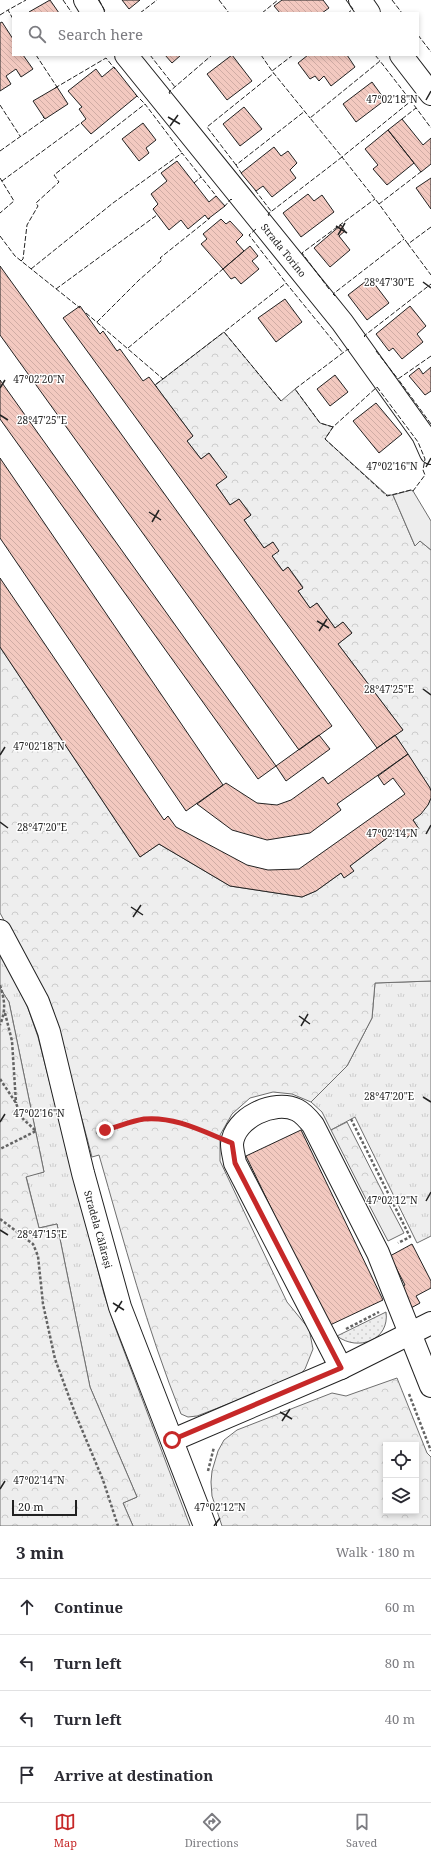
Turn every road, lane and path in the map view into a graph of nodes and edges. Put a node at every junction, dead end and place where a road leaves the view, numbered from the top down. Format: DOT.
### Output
graph roads {
  1 [pos="85,0"];
  2 [pos="360,0"];
  3 [pos="92,12"];
  4 [pos="369,12"];
  5 [pos="127,56"];
  6 [pos="403,56"];
  7 [pos="431,94"];
  8 [pos="431,453"];
  9 [pos="0,931"];
  10 [pos="0,985"];
  11 [pos="5,1013"];
  12 [pos="0,1025"];
  13 [pos="0,1080"];
  14 [pos="16,1104"];
  15 [pos="351,1120"];
  16 [pos="75,1139"];
  17 [pos="232,1143"];
  18 [pos="0,1149"];
  19 [pos="0,1219"];
  20 [pos="378,1253"];
  21 [pos="397,1303"];
  22 [pos="431,1323"];
  23 [pos="410,1334"];
  24 [pos="326,1339"];
  25 [pos="341,1368"];
  26 [pos="431,1386"];
  27 [pos="408,1394"];
  28 [pos="172,1440"];
  29 [pos="215,1445"];
  30 [pos="431,1451"];
  31 [pos="207,1475"];
  32 [pos="118,1526"];
  33 [pos="205,1526"];
  1 -- 3 [label="street"];
  2 -- 4 [label="street"];
  5 -- 8 [label="street, Strada Torino"];
  6 -- 7 [label="street"];
  9 -- 16 [label="street, Stradela Călărași"];
  10 -- 11 [label="path"];
  11 -- 12 [label="path"];
  11 -- 14 [label="path"];
  13 -- 14 [label="path"];
  14 -- 18 [label="path"];
  15 -- 20 [label="path"];
  16 -- 17 [label="path"];
  16 -- 28 [label="street, Stradela Călărași"];
  17 -- 20 [label="street"];
  17 -- 24 [label="street"];
  19 -- 32 [label="path"];
  20 -- 21 [label="street"];
  21 -- 23 [label="street"];
  21 -- 24 [label="path"];
  22 -- 23 [label="street"];
  23 -- 25 [label="street"];
  23 -- 26 [label="street"];
  24 -- 25 [label="street"];
  25 -- 28 [label="street"];
  27 -- 30 [label="path"];
  28 -- 33 [label="street, Stradela Călărași"];
  29 -- 31 [label="path"];
}
